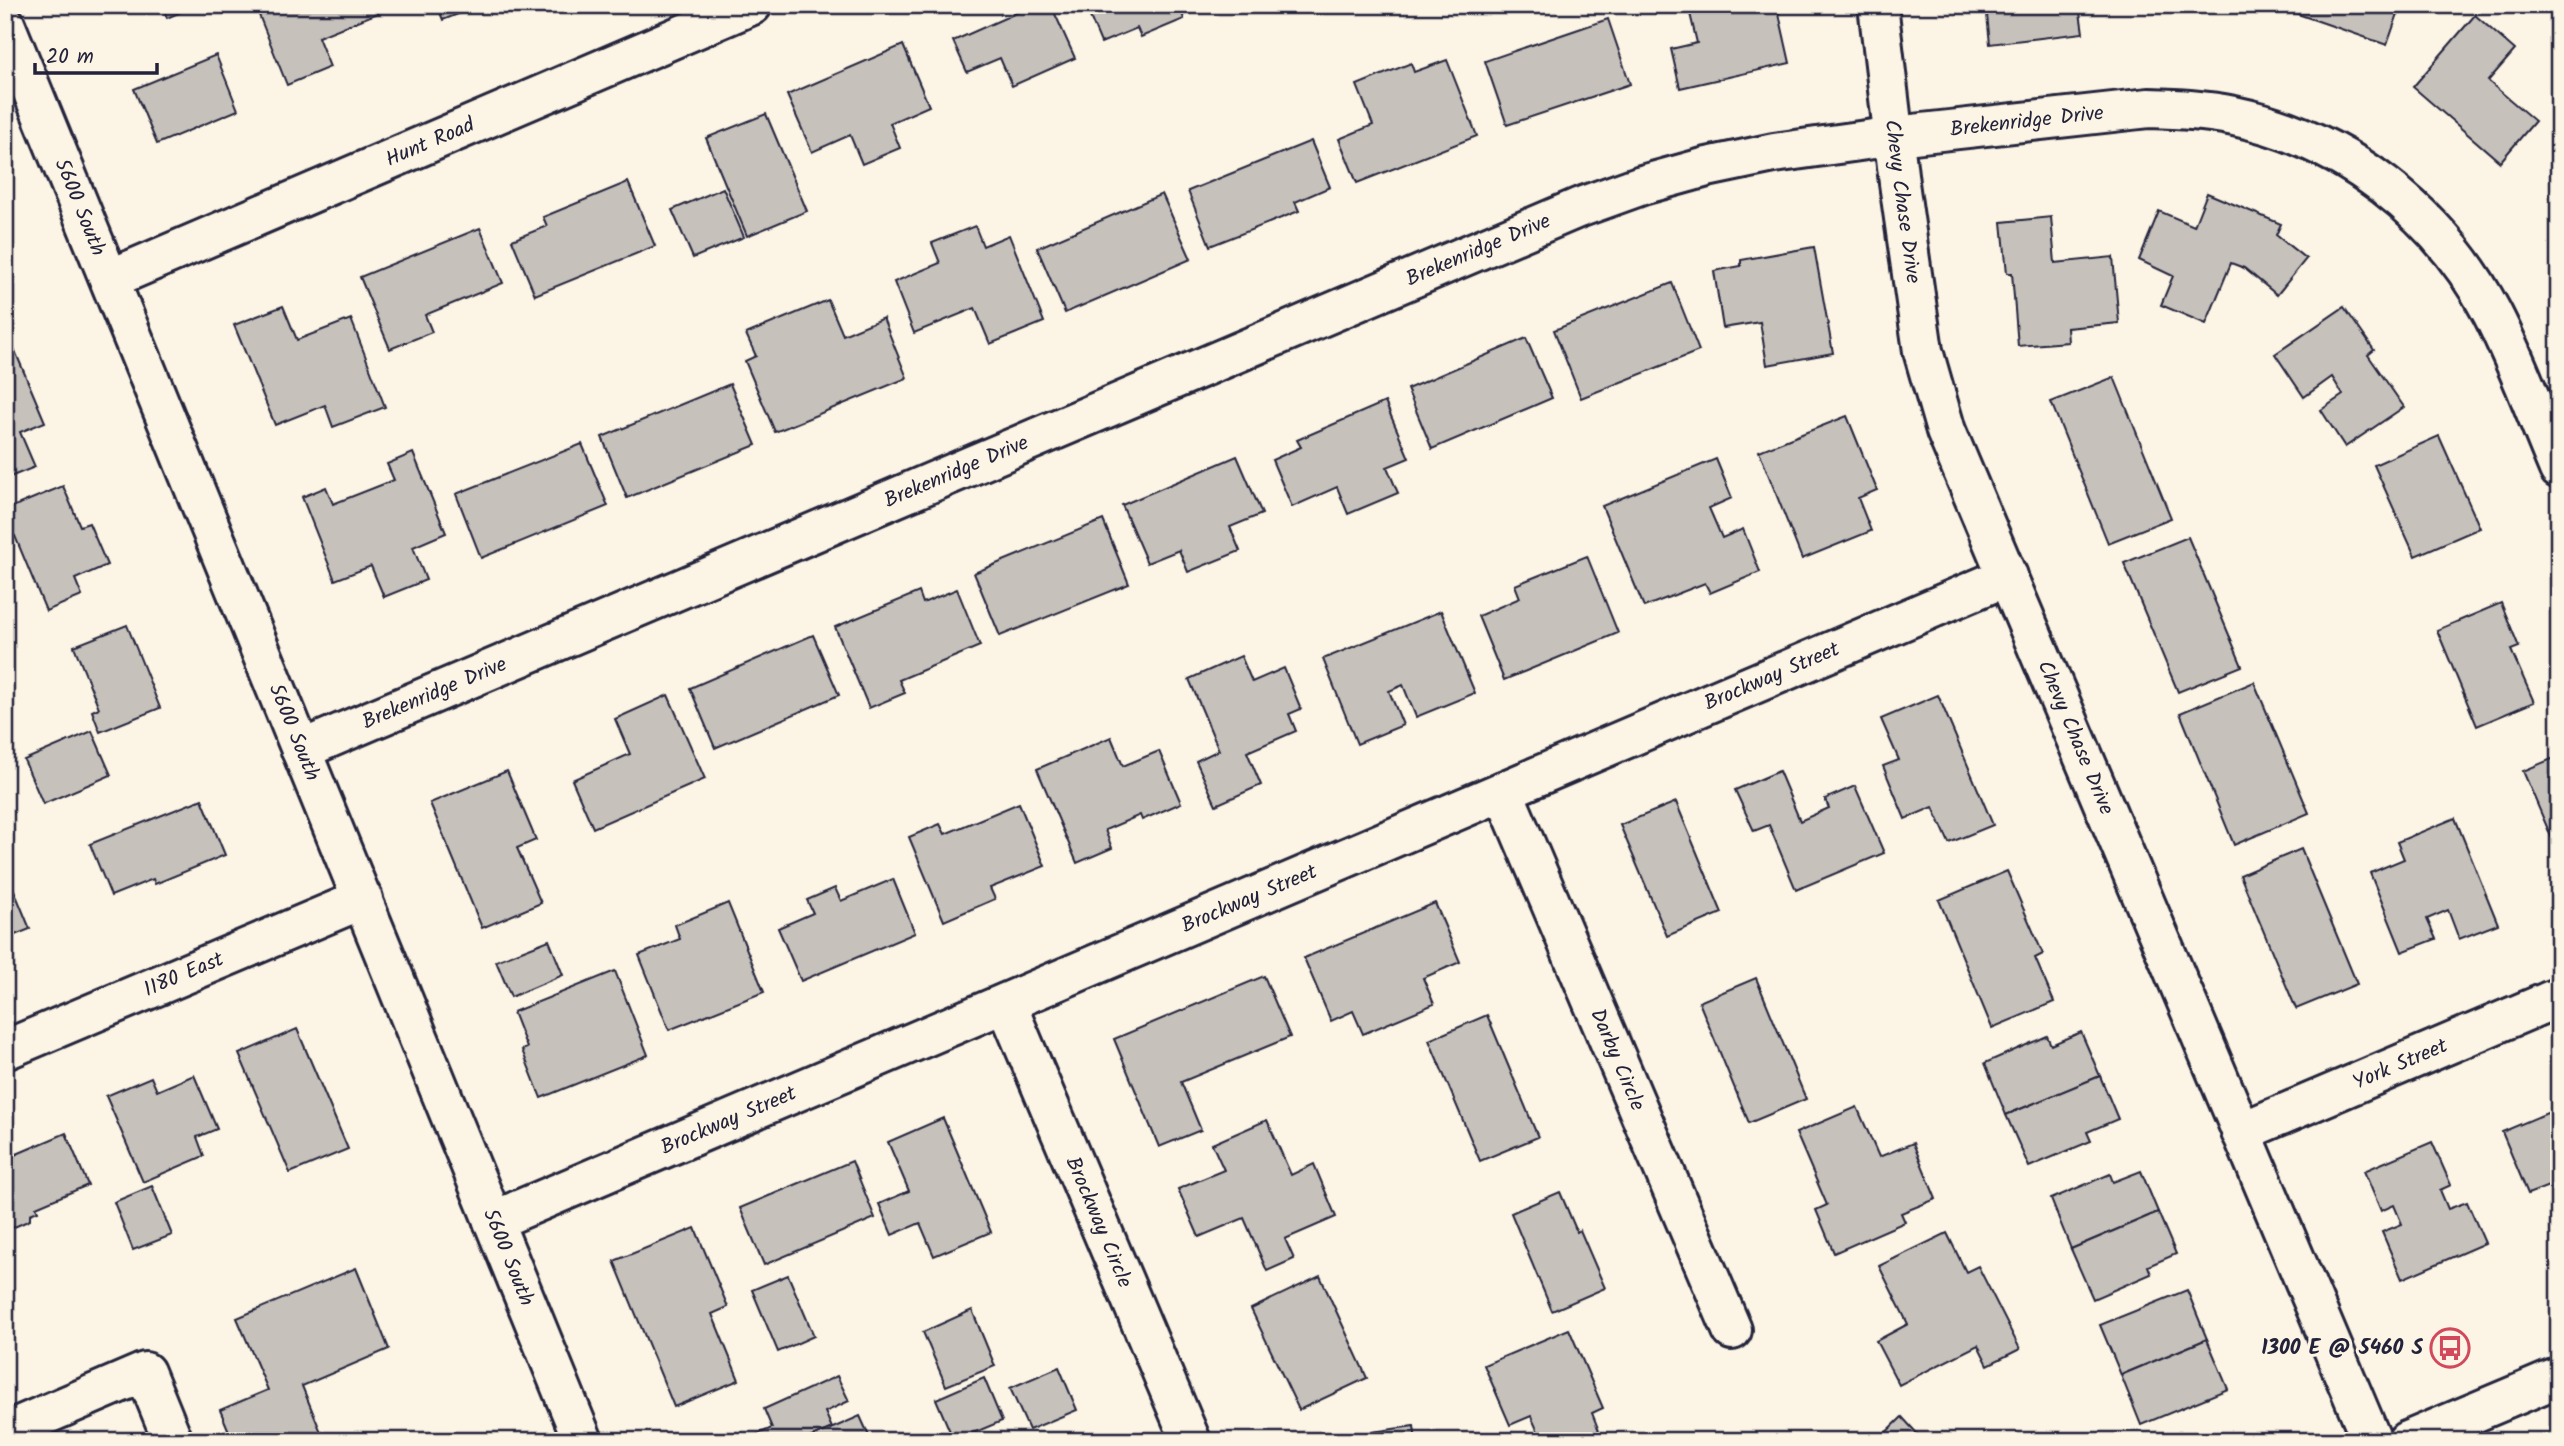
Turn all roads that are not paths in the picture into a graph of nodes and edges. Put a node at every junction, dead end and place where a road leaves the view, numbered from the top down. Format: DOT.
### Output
graph roads {
  1 [pos="752,5"];
  2 [pos="1878,5"];
  3 [pos="5,24"];
  4 [pos="1895,136"];
  5 [pos="110,279"];
  6 [pos="2559,469"];
  7 [pos="2008,576"];
  8 [pos="301,750"];
  9 [pos="1503,791"];
  10 [pos="363,900"];
  11 [pos="2559,997"];
  12 [pos="1006,1003"];
  13 [pos="5,1050"];
  14 [pos="2241,1132"];
  15 [pos="493,1221"];
  16 [pos="1732,1330"];
  17 [pos="2559,1377"];
  18 [pos="5,1432"];
  19 [pos="173,1441"];
  20 [pos="583,1441"];
  21 [pos="1191,1441"];
  22 [pos="2372,1441"];
  23 [pos="2407,1441"];
  1 -- 5 [label="street, Hunt Road"];
  2 -- 4 [label="street, Chevy Chase Drive"];
  3 -- 5 [label="street, 5600 South"];
  4 -- 6 [label="street, Brekenridge Drive"];
  4 -- 7 [label="street, Chevy Chase Drive"];
  4 -- 8 [label="street, Brekenridge Drive"];
  5 -- 8 [label="street, 5600 South"];
  7 -- 9 [label="street, Brockway Street"];
  7 -- 14 [label="street, Chevy Chase Drive"];
  8 -- 10 [label="street, 5600 South"];
  9 -- 12 [label="street, Brockway Street"];
  9 -- 16 [label="street, Darby Circle"];
  10 -- 13 [label="street, 1180 East"];
  10 -- 15 [label="street, 5600 South"];
  11 -- 14 [label="street, York Street"];
  12 -- 15 [label="street, Brockway Street"];
  12 -- 21 [label="street, Brockway Circle"];
  14 -- 22 [label="street, Chevy Chase Drive"];
  15 -- 20 [label="street, 5600 South"];
  17 -- 23 [label="street"];
  18 -- 19 [label="street"];
}
